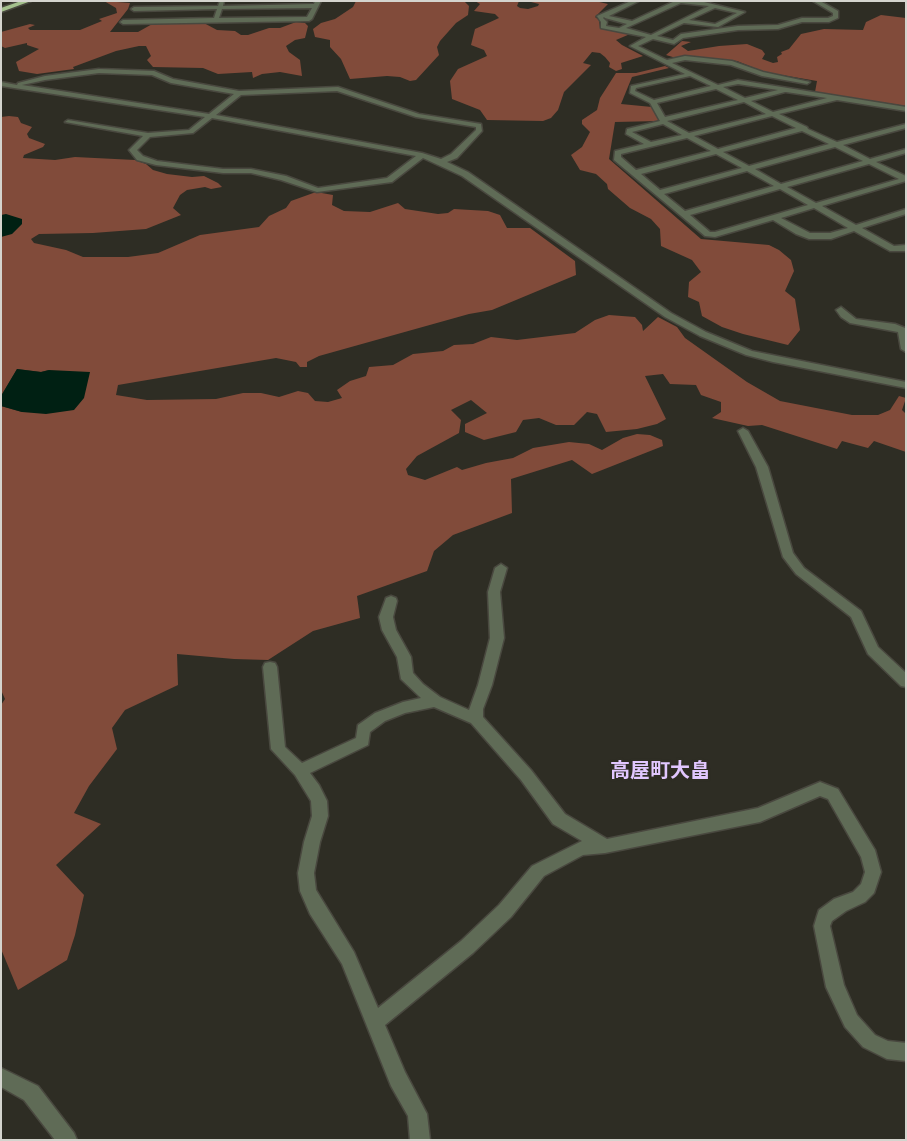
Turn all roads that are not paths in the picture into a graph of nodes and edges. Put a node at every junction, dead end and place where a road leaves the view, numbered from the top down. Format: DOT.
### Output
graph roads {
  1 [pos="28,1"];
  2 [pos="636,1"];
  3 [pos="680,1"];
  4 [pos="816,1"];
  5 [pos="221,4"];
  6 [pos="317,4"];
  7 [pos="714,6"];
  8 [pos="134,9"];
  9 [pos="1,10"];
  10 [pos="606,14"];
  11 [pos="216,20"];
  12 [pos="684,21"];
  13 [pos="123,22"];
  14 [pos="632,23"];
  15 [pos="624,30"];
  16 [pos="652,37"];
  17 [pos="667,62"];
  18 [pos="692,74"];
  19 [pos="807,82"];
  20 [pos="1,84"];
  21 [pos="16,86"];
  22 [pos="718,86"];
  23 [pos="788,90"];
  24 [pos="239,93"];
  25 [pos="836,98"];
  26 [pos="746,100"];
  27 [pos="653,102"];
  28 [pos="906,109"];
  29 [pos="775,114"];
  30 [pos="211,116"];
  31 [pos="663,121"];
  32 [pos="68,122"];
  33 [pos="906,126"];
  34 [pos="805,128"];
  35 [pos="148,135"];
  36 [pos="688,135"];
  37 [pos="649,144"];
  38 [pos="837,144"];
  39 [pos="717,151"];
  40 [pos="906,151"];
  41 [pos="422,155"];
  42 [pos="871,161"];
  43 [pos="441,162"];
  44 [pos="748,168"];
  45 [pos="635,173"];
  46 [pos="906,179"];
  47 [pos="780,187"];
  48 [pos="658,193"];
  49 [pos="816,206"];
  50 [pos="906,211"];
  51 [pos="684,214"];
  52 [pos="775,218"];
  53 [pos="854,228"];
  54 [pos="906,248"];
  55 [pos="841,310"];
  56 [pos="906,349"];
  57 [pos="906,384"];
  58 [pos="743,431"];
  59 [pos="501,568"];
  60 [pos="392,601"];
  61 [pos="270,667"];
  62 [pos="906,682"];
  63 [pos="435,701"];
  64 [pos="476,719"];
  65 [pos="300,771"];
  66 [pos="605,846"];
  67 [pos="375,1022"];
  68 [pos="906,1052"];
  69 [pos="1,1077"];
  70 [pos="67,1140"];
  71 [pos="420,1140"];
  1 -- 9 [label="highway"];
  2 -- 10 [label="street"];
  3 -- 7 [label="street"];
  3 -- 14 [label="street"];
  4 -- 16 [label="street"];
  5 -- 6 [label="street"];
  5 -- 8 [label="street"];
  5 -- 11 [label="street"];
  6 -- 11 [label="street"];
  7 -- 12 [label="street"];
  7 -- 12 [label="street"];
  10 -- 14 [label="street"];
  10 -- 15 [label="street"];
  11 -- 13 [label="street"];
  12 -- 16 [label="street"];
  14 -- 15 [label="street"];
  15 -- 16 [label="street"];
  16 -- 17 [label="street"];
  17 -- 18 [label="street"];
  17 -- 19 [label="street"];
  18 -- 22 [label="street"];
  18 -- 27 [label="street"];
  20 -- 21 [label="street"];
  21 -- 24 [label="street"];
  21 -- 30 [label="street"];
  22 -- 23 [label="street"];
  22 -- 26 [label="street"];
  22 -- 27 [label="street"];
  23 -- 25 [label="street"];
  23 -- 26 [label="street"];
  24 -- 30 [label="street"];
  24 -- 43 [label="street"];
  25 -- 28 [label="street"];
  25 -- 29 [label="street"];
  26 -- 29 [label="street"];
  26 -- 31 [label="street"];
  27 -- 31 [label="street"];
  29 -- 34 [label="street"];
  29 -- 36 [label="street"];
  30 -- 35 [label="street"];
  30 -- 41 [label="street"];
  31 -- 36 [label="street"];
  31 -- 37 [label="street"];
  32 -- 35 [label="street"];
  33 -- 38 [label="street"];
  34 -- 38 [label="street"];
  34 -- 39 [label="street"];
  35 -- 41 [label="street"];
  36 -- 37 [label="street"];
  36 -- 39 [label="street"];
  37 -- 45 [label="street"];
  38 -- 42 [label="street"];
  38 -- 44 [label="street"];
  39 -- 44 [label="street"];
  39 -- 45 [label="street"];
  40 -- 42 [label="street"];
  41 -- 43 [label="street"];
  42 -- 46 [label="street"];
  42 -- 47 [label="street"];
  43 -- 57 [label="street"];
  44 -- 47 [label="street"];
  44 -- 48 [label="street"];
  45 -- 48 [label="street"];
  46 -- 49 [label="street"];
  47 -- 49 [label="street"];
  47 -- 51 [label="street"];
  48 -- 51 [label="street"];
  49 -- 52 [label="street"];
  49 -- 53 [label="street"];
  50 -- 53 [label="street"];
  51 -- 52 [label="street"];
  52 -- 53 [label="street"];
  53 -- 54 [label="street"];
  55 -- 56 [label="street"];
  58 -- 62 [label="street"];
  59 -- 64 [label="street"];
  60 -- 63 [label="street"];
  61 -- 65 [label="street"];
  63 -- 64 [label="street"];
  63 -- 65 [label="street"];
  64 -- 66 [label="street"];
  65 -- 67 [label="street"];
  66 -- 67 [label="street"];
  66 -- 68 [label="street"];
  67 -- 71 [label="street"];
  69 -- 70 [label="street"];
}
